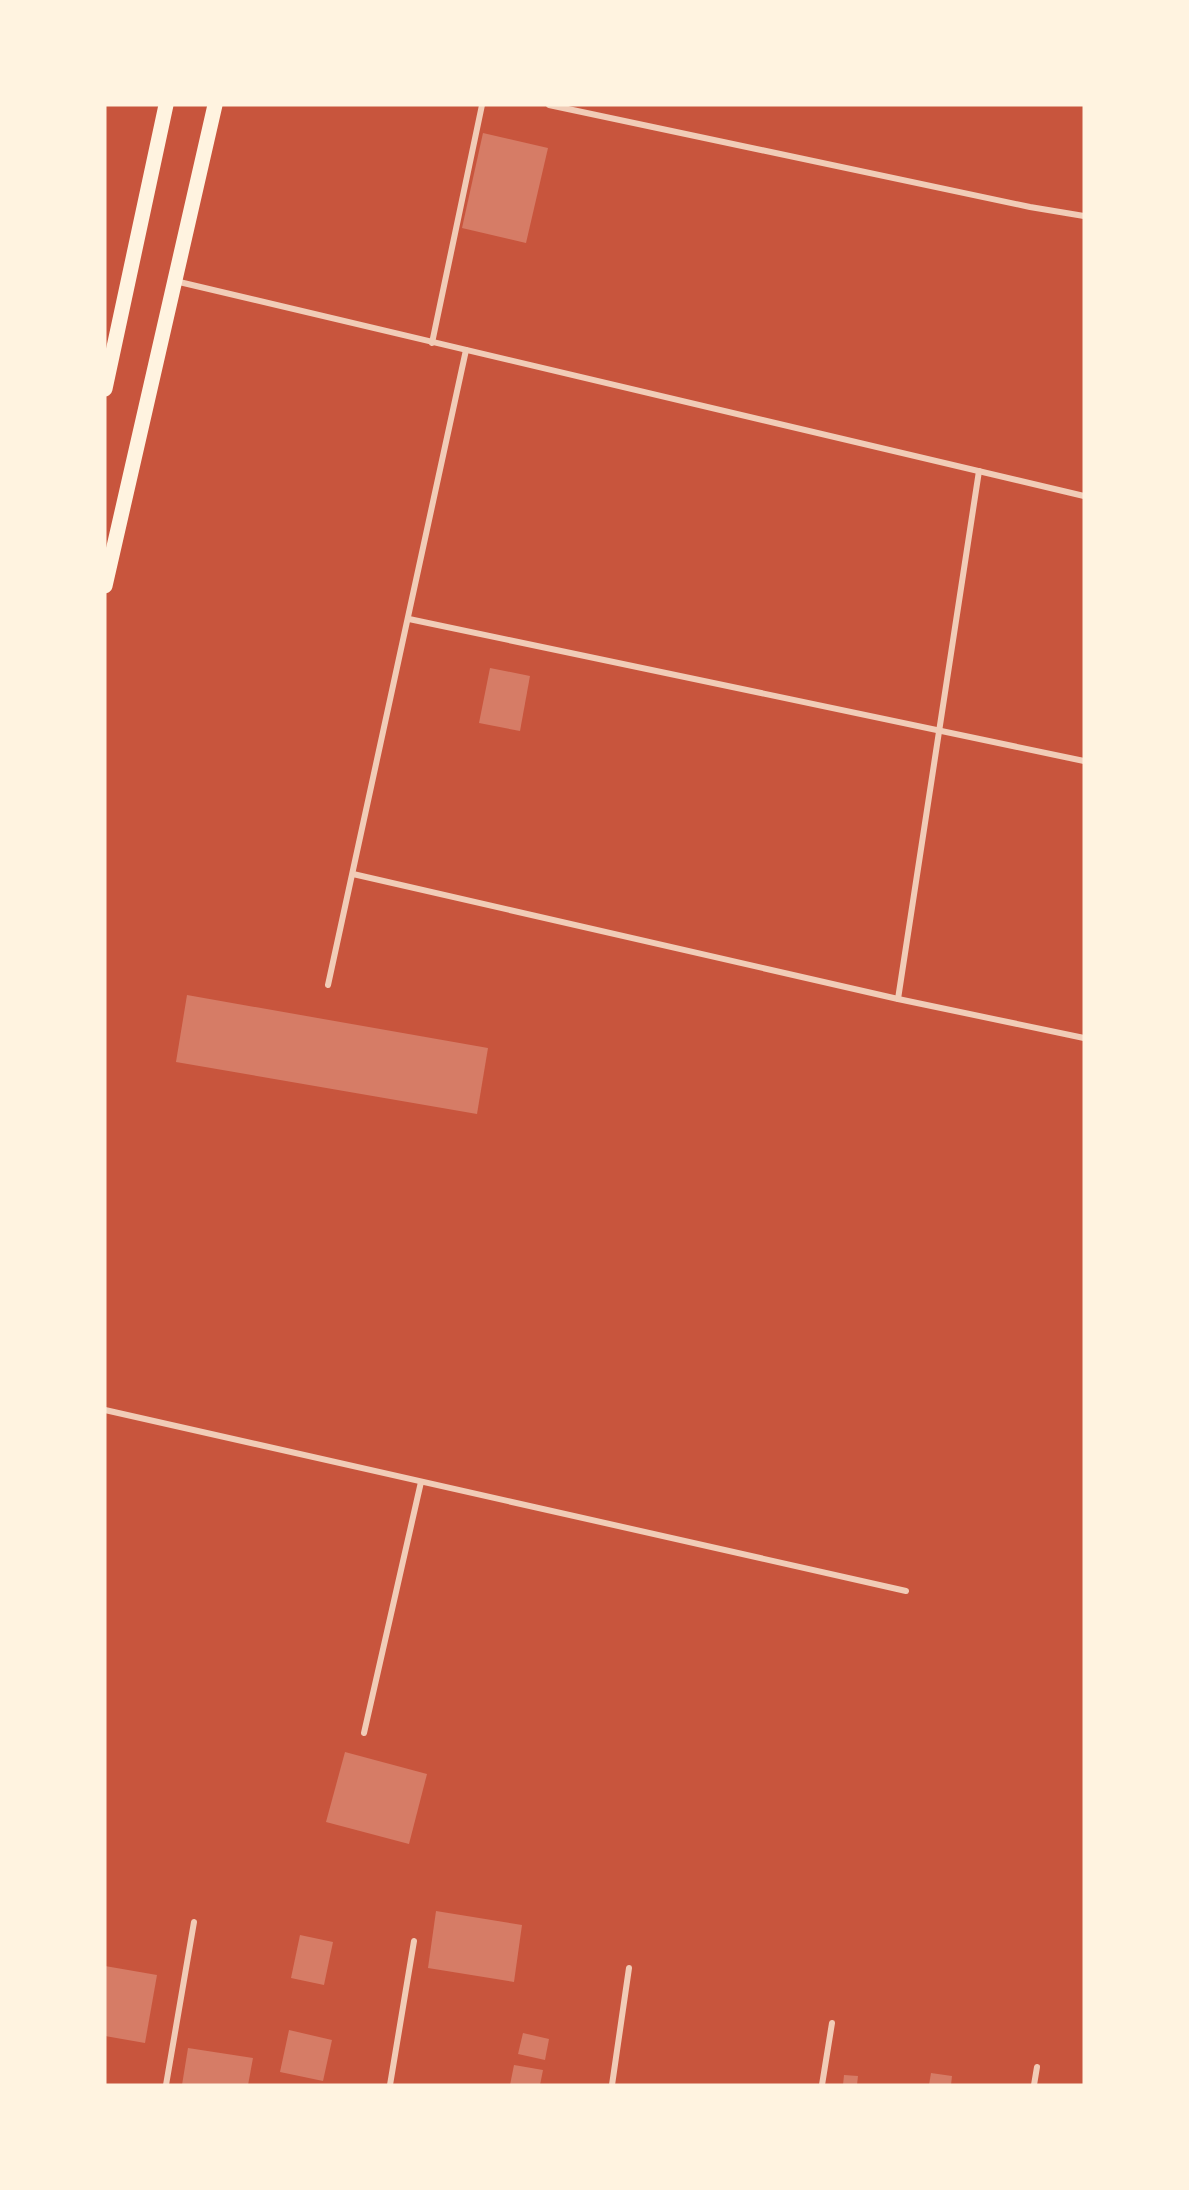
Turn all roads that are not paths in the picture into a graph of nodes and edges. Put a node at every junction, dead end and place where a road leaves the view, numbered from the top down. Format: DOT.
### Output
graph roads {
  1 [pos="166,105"];
  2 [pos="215,105"];
  3 [pos="482,105"];
  4 [pos="549,105"];
  5 [pos="1084,216"];
  6 [pos="175,281"];
  7 [pos="432,343"];
  8 [pos="466,350"];
  9 [pos="105,389"];
  10 [pos="979,471"];
  11 [pos="1084,496"];
  12 [pos="105,586"];
  13 [pos="409,619"];
  14 [pos="939,730"];
  15 [pos="1084,761"];
  16 [pos="353,874"];
  17 [pos="328,985"];
  18 [pos="898,999"];
  19 [pos="1084,1038"];
  20 [pos="105,1410"];
  21 [pos="421,1482"];
  22 [pos="906,1591"];
  23 [pos="364,1733"];
  24 [pos="194,1922"];
  25 [pos="414,1941"];
  26 [pos="629,1968"];
  27 [pos="832,2024"];
  28 [pos="1037,2067"];
  29 [pos="166,2085"];
  30 [pos="390,2085"];
  31 [pos="612,2085"];
  32 [pos="822,2085"];
  33 [pos="1034,2085"];
  1 -- 9 [label="main road"];
  2 -- 6 [label="main road"];
  3 -- 7 [label="street"];
  4 -- 5 [label="street"];
  6 -- 7 [label="street"];
  6 -- 12 [label="main road"];
  7 -- 8 [label="street"];
  8 -- 10 [label="street"];
  8 -- 13 [label="street"];
  10 -- 11 [label="street"];
  10 -- 14 [label="street"];
  13 -- 14 [label="street"];
  13 -- 16 [label="street"];
  14 -- 15 [label="street"];
  14 -- 18 [label="street"];
  16 -- 17 [label="street"];
  16 -- 18 [label="street"];
  18 -- 19 [label="street"];
  20 -- 21 [label="street"];
  21 -- 22 [label="street"];
  21 -- 23 [label="street"];
  24 -- 29 [label="street"];
  25 -- 30 [label="street"];
  26 -- 31 [label="street"];
  27 -- 32 [label="street"];
  28 -- 33 [label="street"];
}
